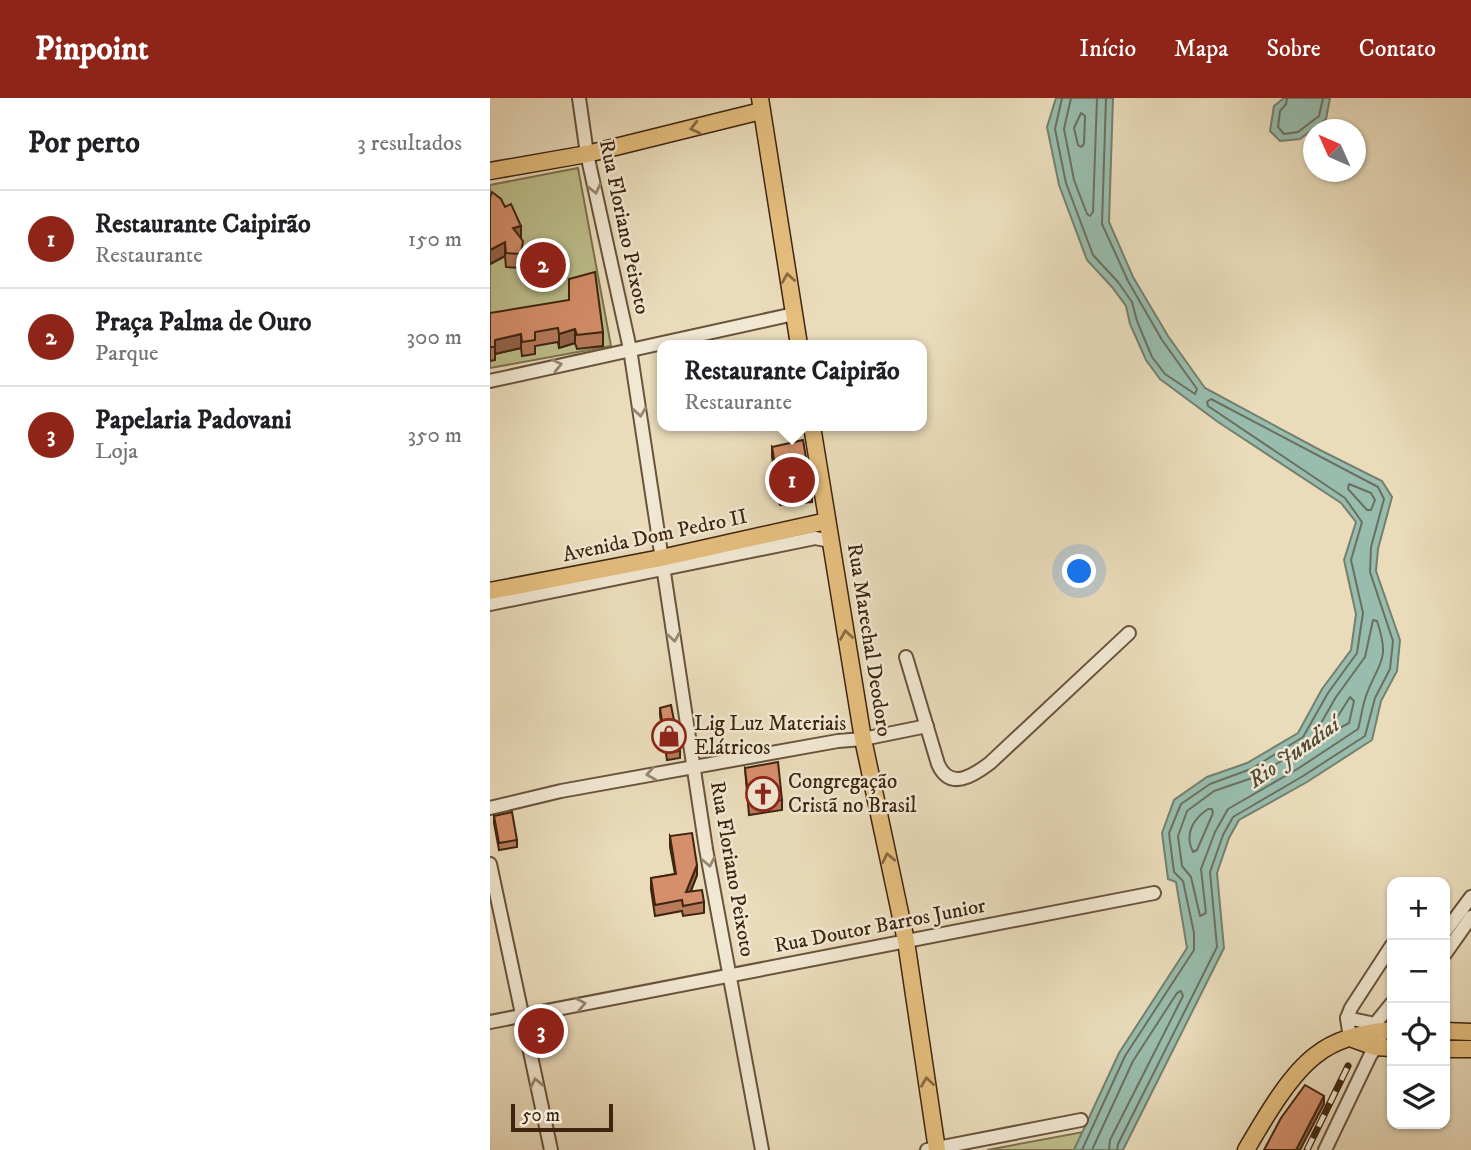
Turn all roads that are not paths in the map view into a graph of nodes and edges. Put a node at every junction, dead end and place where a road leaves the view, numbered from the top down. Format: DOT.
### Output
graph roads {
  1 [pos="579,98"];
  2 [pos="760,105"];
  3 [pos="587,154"];
  4 [pos="490,171"];
  5 [pos="794,314"];
  6 [pos="672,340"];
  7 [pos="798,340"];
  8 [pos="657,343"];
  9 [pos="630,349"];
  10 [pos="490,381"];
  11 [pos="813,431"];
  12 [pos="827,521"];
  13 [pos="831,541"];
  14 [pos="662,563"];
  15 [pos="490,591"];
  16 [pos="490,604"];
  17 [pos="1129,633"];
  18 [pos="906,657"];
  19 [pos="927,726"];
  20 [pos="863,740"];
  21 [pos="695,767"];
  22 [pos="490,808"];
  23 [pos="490,864"];
  24 [pos="1154,893"];
  25 [pos="1471,897"];
  26 [pos="1471,917"];
  27 [pos="1450,925"];
  28 [pos="906,941"];
  29 [pos="1450,947"];
  30 [pos="1387,952"];
  31 [pos="730,974"];
  32 [pos="1387,1009"];
  33 [pos="522,1016"];
  34 [pos="1347,1018"];
  35 [pos="490,1022"];
  36 [pos="1387,1030"];
  37 [pos="1450,1031"];
  38 [pos="1471,1032"];
  39 [pos="1387,1034"];
  40 [pos="1350,1038"];
  41 [pos="1375,1047"];
  42 [pos="1387,1048"];
  43 [pos="1450,1049"];
  44 [pos="1471,1049"];
  45 [pos="1081,1120"];
  46 [pos="933,1149"];
  47 [pos="551,1150"];
  48 [pos="762,1150"];
  49 [pos="1245,1150"];
  50 [pos="1325,1150"];
  1 -- 3 [label="street, Rua Floriano Peixoto"];
  2 -- 3 [label="main road, one-way"];
  5 -- 2 [label="main road, one-way"];
  3 -- 4 [label="main road"];
  3 -- 9 [label="street, Rua Floriano Peixoto, one-way"];
  5 -- 6 [label="street"];
  5 -- 7 [label="main road"];
  8 -- 9 [label="street"];
  10 -- 9 [label="street, one-way"];
  9 -- 14 [label="street, Rua Floriano Peixoto, one-way"];
  11 -- 12 [label="main road, Rua Marechal Deodoro"];
  12 -- 13 [label="main road, Rua Marechal Deodoro"];
  12 -- 14 [label="main road, Avenida Dom Pedro II"];
  13 -- 14 [label="street"];
  20 -- 13 [label="main road, Rua Marechal Deodoro, one-way"];
  14 -- 15 [label="main road, Avenida Dom Pedro II"];
  14 -- 16 [label="street"];
  14 -- 21 [label="street, Rua Floriano Peixoto, one-way"];
  17 -- 19 [label="street"];
  18 -- 19 [label="street"];
  19 -- 20 [label="street"];
  20 -- 21 [label="street"];
  28 -- 20 [label="main road, Rua Marechal Deodoro, one-way"];
  21 -- 22 [label="street, one-way"];
  21 -- 31 [label="street, Rua Floriano Peixoto, one-way"];
  23 -- 33 [label="street"];
  24 -- 28 [label="street, Rua Doutor Barros Junior"];
  25 -- 27 [label="street"];
  26 -- 29 [label="street"];
  28 -- 31 [label="street, Rua Doutor Barros Junior"];
  46 -- 28 [label="main road, Rua Marechal Deodoro, one-way"];
  30 -- 34 [label="street"];
  33 -- 31 [label="street, Rua Doutor Barros Junior, one-way"];
  31 -- 48 [label="street, Rua Floriano Peixoto"];
  32 -- 34 [label="street"];
  33 -- 35 [label="street, Rua Doutor Barros Junior"];
  47 -- 33 [label="street, one-way"];
  34 -- 40 [label="street"];
  36 -- 40 [label="main road"];
  37 -- 38 [label="main road"];
  39 -- 41 [label="street"];
  40 -- 41 [label="main road"];
  40 -- 49 [label="main road"];
  41 -- 42 [label="main road"];
  41 -- 50 [label="street"];
  43 -- 44 [label="main road"];
  45 -- 46 [label="street"];
}
